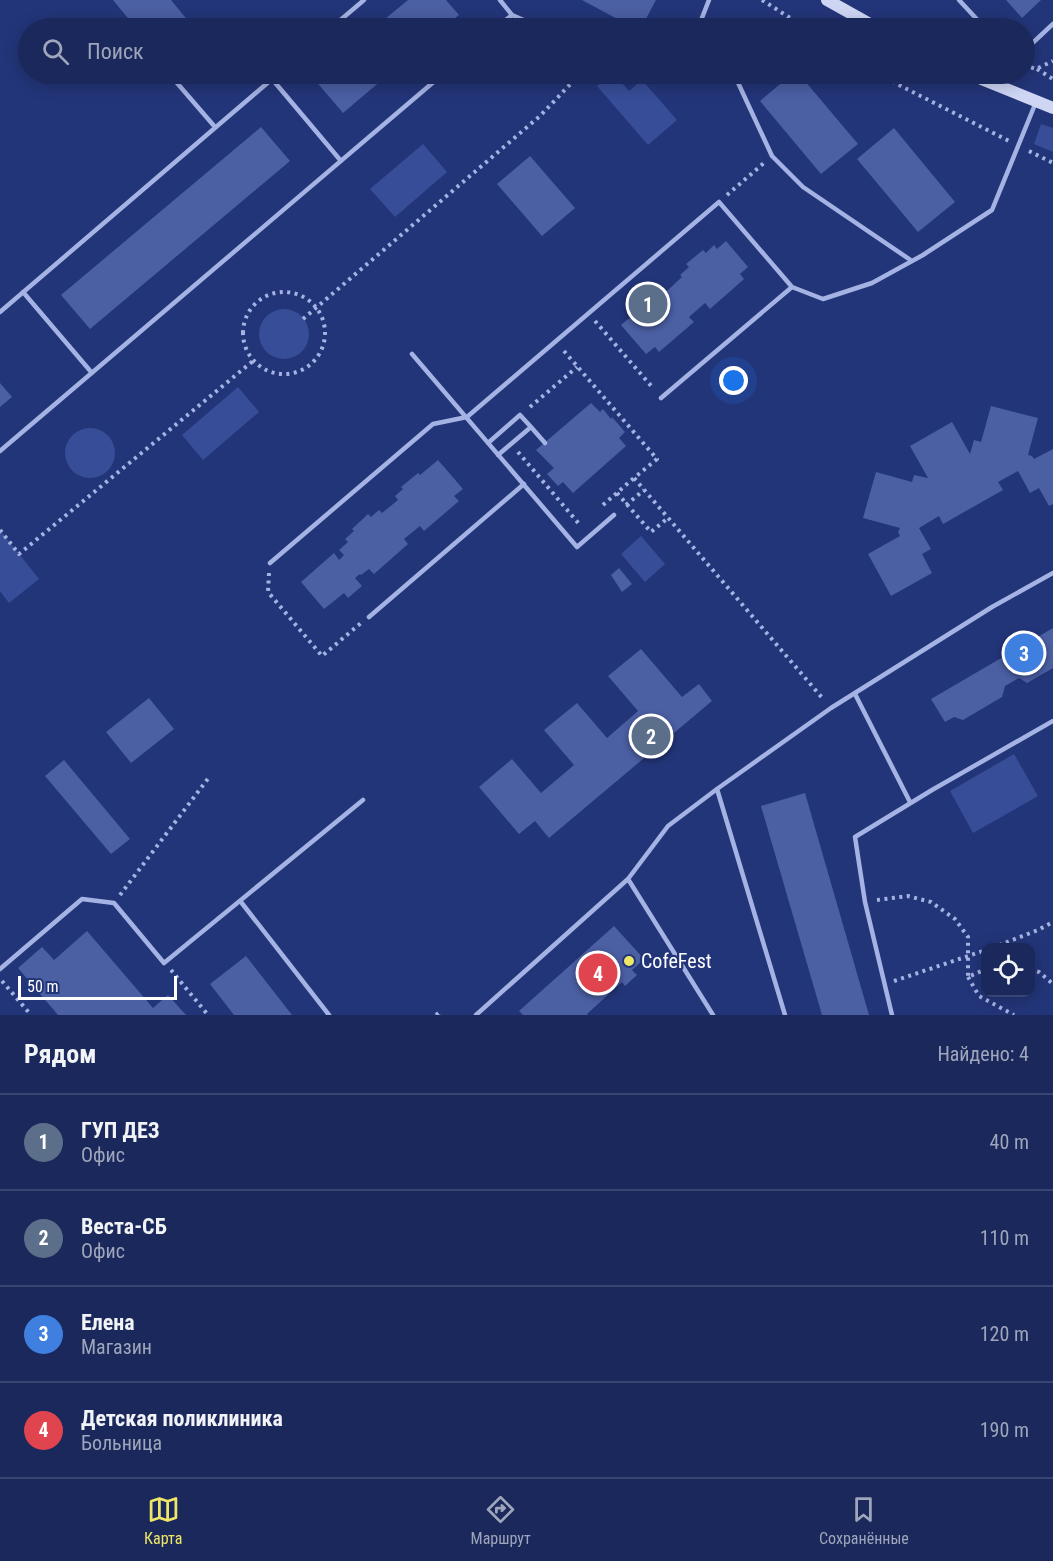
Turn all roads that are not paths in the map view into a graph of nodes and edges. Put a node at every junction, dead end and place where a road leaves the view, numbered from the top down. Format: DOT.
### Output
graph roads {
  1 [pos="364,0"];
  2 [pos="500,0"];
  3 [pos="710,0"];
  4 [pos="827,0"];
  5 [pos="959,0"];
  6 [pos="512,15"];
  7 [pos="343,18"];
  8 [pos="508,18"];
  9 [pos="519,18"];
  10 [pos="702,18"];
  11 [pos="859,18"];
  12 [pos="976,18"];
  13 [pos="1053,24"];
  14 [pos="1035,41"];
  15 [pos="178,84"];
  16 [pos="267,84"];
  17 [pos="275,84"];
  18 [pos="431,84"];
  19 [pos="739,84"];
  20 [pos="992,85"];
  21 [pos="1036,102"];
  22 [pos="1053,108"];
  23 [pos="216,127"];
  24 [pos="341,161"];
  25 [pos="912,261"];
  26 [pos="792,286"];
  27 [pos="23,292"];
  28 [pos="0,312"];
  29 [pos="412,354"];
  30 [pos="92,373"];
  31 [pos="661,398"];
  32 [pos="467,417"];
  33 [pos="531,427"];
  34 [pos="488,442"];
  35 [pos="545,443"];
  36 [pos="0,451"];
  37 [pos="498,454"];
  38 [pos="524,484"];
  39 [pos="614,515"];
  40 [pos="270,563"];
  41 [pos="1053,573"];
  42 [pos="369,616"];
  43 [pos="855,694"];
  44 [pos="1053,721"];
  45 [pos="717,789"];
  46 [pos="363,800"];
  47 [pos="910,802"];
  48 [pos="628,879"];
  49 [pos="241,902"];
  50 [pos="0,969"];
  51 [pos="329,1015"];
  52 [pos="476,1015"];
  53 [pos="712,1015"];
  54 [pos="785,1015"];
  55 [pos="892,1015"];
  1 -- 7 [label="lane"];
  2 -- 6 [label="lane"];
  3 -- 10 [label="lane"];
  4 -- 11 [label="street"];
  5 -- 12 [label="lane"];
  6 -- 8 [label="lane"];
  6 -- 9 [label="lane"];
  13 -- 14 [label="lane"];
  15 -- 23 [label="lane"];
  16 -- 23 [label="lane"];
  17 -- 24 [label="lane"];
  18 -- 24 [label="lane"];
  19 -- 25 [label="lane"];
  20 -- 21 [label="street"];
  21 -- 22 [label="street"];
  21 -- 25 [label="lane"];
  23 -- 27 [label="lane"];
  24 -- 30 [label="lane"];
  25 -- 26 [label="lane"];
  26 -- 31 [label="lane"];
  26 -- 32 [label="lane"];
  27 -- 28 [label="lane"];
  27 -- 30 [label="lane"];
  29 -- 32 [label="lane"];
  30 -- 36 [label="lane"];
  32 -- 34 [label="lane"];
  32 -- 40 [label="lane"];
  33 -- 34 [label="lane"];
  33 -- 35 [label="lane"];
  33 -- 37 [label="lane"];
  34 -- 37 [label="lane"];
  37 -- 38 [label="lane"];
  38 -- 39 [label="lane"];
  38 -- 42 [label="lane"];
  41 -- 43 [label="lane"];
  43 -- 45 [label="lane"];
  43 -- 47 [label="lane"];
  44 -- 47 [label="lane"];
  45 -- 48 [label="lane"];
  45 -- 54 [label="lane"];
  46 -- 49 [label="lane"];
  47 -- 55 [label="lane"];
  48 -- 52 [label="lane"];
  48 -- 53 [label="lane"];
  49 -- 50 [label="lane"];
  49 -- 51 [label="lane"];
}
